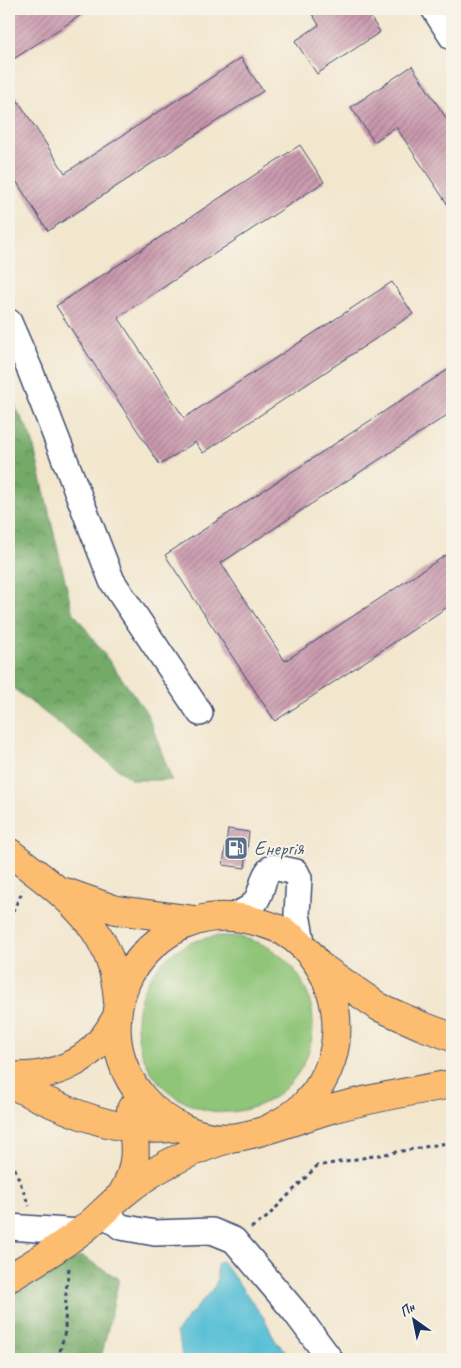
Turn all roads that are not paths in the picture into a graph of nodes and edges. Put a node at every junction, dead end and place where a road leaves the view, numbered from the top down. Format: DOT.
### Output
graph roads {
  1 [pos="434,9"];
  2 [pos="452,37"];
  3 [pos="9,322"];
  4 [pos="200,713"];
  5 [pos="9,852"];
  6 [pos="57,889"];
  7 [pos="231,916"];
  8 [pos="193,920"];
  9 [pos="311,956"];
  10 [pos="118,1011"];
  11 [pos="452,1036"];
  12 [pos="121,1059"];
  13 [pos="9,1076"];
  14 [pos="9,1084"];
  15 [pos="452,1084"];
  16 [pos="181,1127"];
  17 [pos="133,1128"];
  18 [pos="270,1128"];
  19 [pos="236,1137"];
  20 [pos="113,1204"];
  21 [pos="9,1227"];
  22 [pos="80,1232"];
  23 [pos="9,1278"];
  24 [pos="330,1359"];
  1 -- 2 [label="street"];
  3 -- 4 [label="street"];
  5 -- 6 [label="main road"];
  6 -- 8 [label="main road"];
  6 -- 10 [label="main road"];
  7 -- 8 [label="main road"];
  7 -- 9 [label="main road"];
  7 -- 9 [label="street"];
  8 -- 10 [label="main road"];
  9 -- 11 [label="main road"];
  9 -- 18 [label="main road"];
  10 -- 12 [label="main road"];
  10 -- 13 [label="main road"];
  12 -- 16 [label="main road"];
  12 -- 17 [label="main road"];
  14 -- 17 [label="main road"];
  15 -- 18 [label="main road"];
  16 -- 17 [label="main road"];
  16 -- 19 [label="main road"];
  17 -- 20 [label="main road"];
  18 -- 19 [label="main road"];
  19 -- 20 [label="main road"];
  20 -- 22 [label="main road"];
  20 -- 24 [label="street"];
  21 -- 22 [label="street"];
  22 -- 23 [label="main road"];
}
